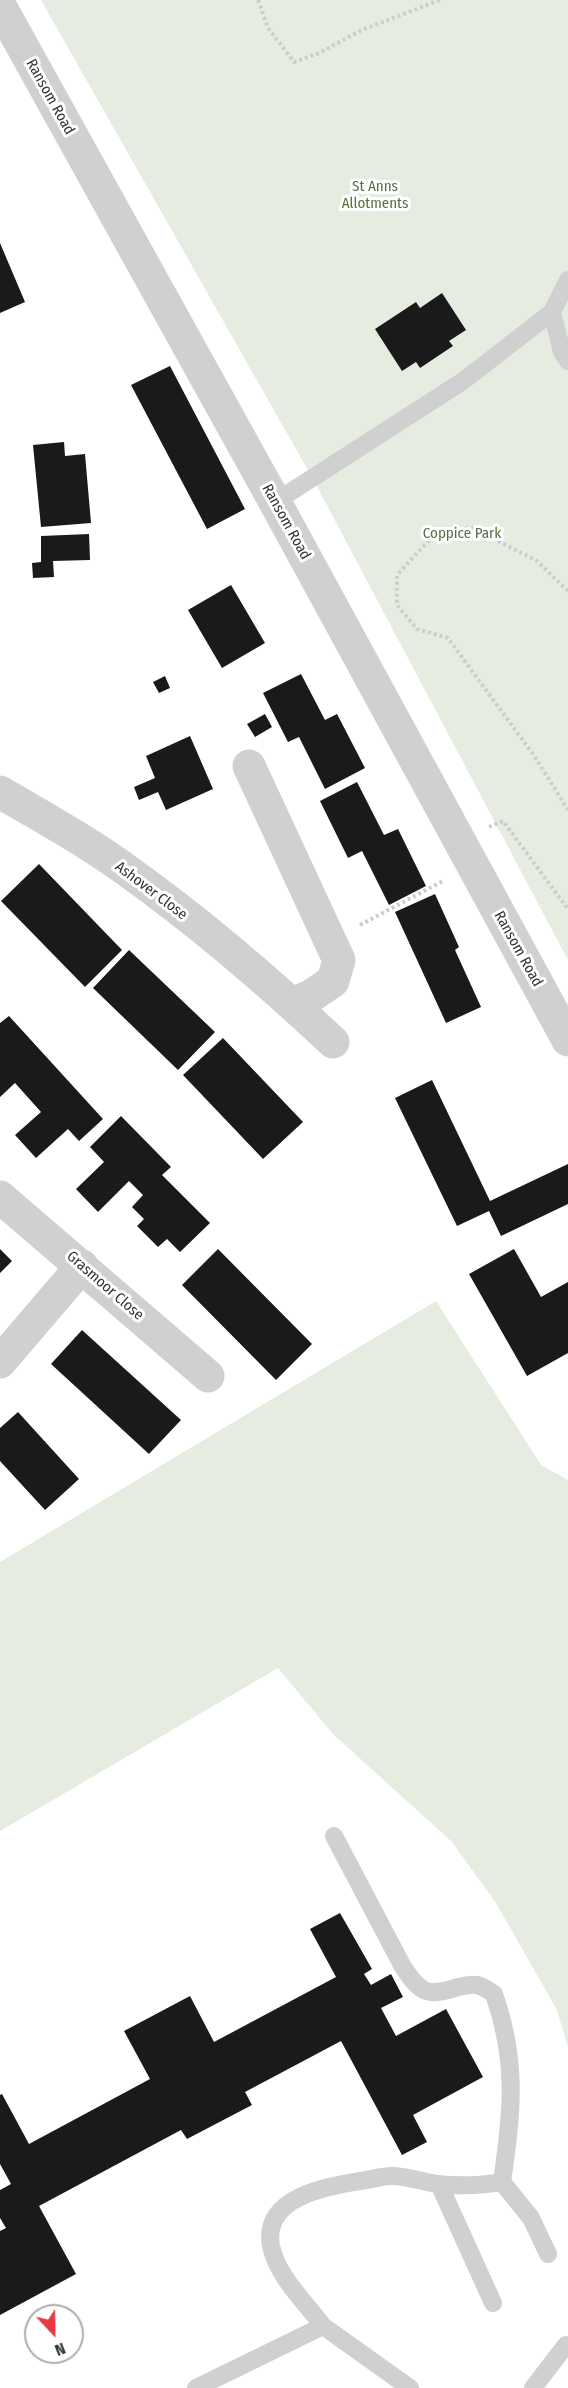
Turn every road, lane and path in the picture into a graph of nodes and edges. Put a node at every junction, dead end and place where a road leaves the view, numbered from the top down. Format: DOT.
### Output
graph roads {
  1 [pos="258,0"];
  2 [pos="440,0"];
  3 [pos="0,6"];
  4 [pos="568,280"];
  5 [pos="552,312"];
  6 [pos="568,361"];
  7 [pos="275,502"];
  8 [pos="568,591"];
  9 [pos="249,766"];
  10 [pos="0,792"];
  11 [pos="568,810"];
  12 [pos="466,855"];
  13 [pos="568,909"];
  14 [pos="330,941"];
  15 [pos="292,1004"];
  16 [pos="568,1040"];
  17 [pos="333,1042"];
  18 [pos="0,1197"];
  19 [pos="82,1266"];
  20 [pos="0,1362"];
  21 [pos="208,1376"];
  22 [pos="334,1836"];
  23 [pos="502,2182"];
  24 [pos="439,2184"];
  25 [pos="548,2254"];
  26 [pos="493,2303"];
  27 [pos="323,2326"];
  28 [pos="566,2345"];
  29 [pos="196,2388"];
  30 [pos="410,2388"];
  31 [pos="533,2388"];
  1 -- 2 [label="path"];
  3 -- 7 [label="street, Ransom Road"];
  4 -- 5 [label="lane"];
  5 -- 6 [label="lane"];
  5 -- 7 [label="lane"];
  7 -- 12 [label="street, Ransom Road"];
  8 -- 11 [label="path"];
  9 -- 14 [label="street"];
  10 -- 15 [label="street, Ashover Close"];
  12 -- 13 [label="path"];
  12 -- 14 [label="path"];
  12 -- 16 [label="street, Ransom Road"];
  14 -- 15 [label="street"];
  15 -- 17 [label="street, Ashover Close"];
  18 -- 19 [label="street, Grasmoor Close"];
  19 -- 20 [label="street"];
  19 -- 21 [label="street, Grasmoor Close"];
  22 -- 23 [label="lane"];
  23 -- 24 [label="lane"];
  23 -- 25 [label="lane"];
  24 -- 26 [label="lane"];
  24 -- 27 [label="lane"];
  27 -- 29 [label="lane"];
  27 -- 30 [label="lane"];
  28 -- 31 [label="lane"];
}
